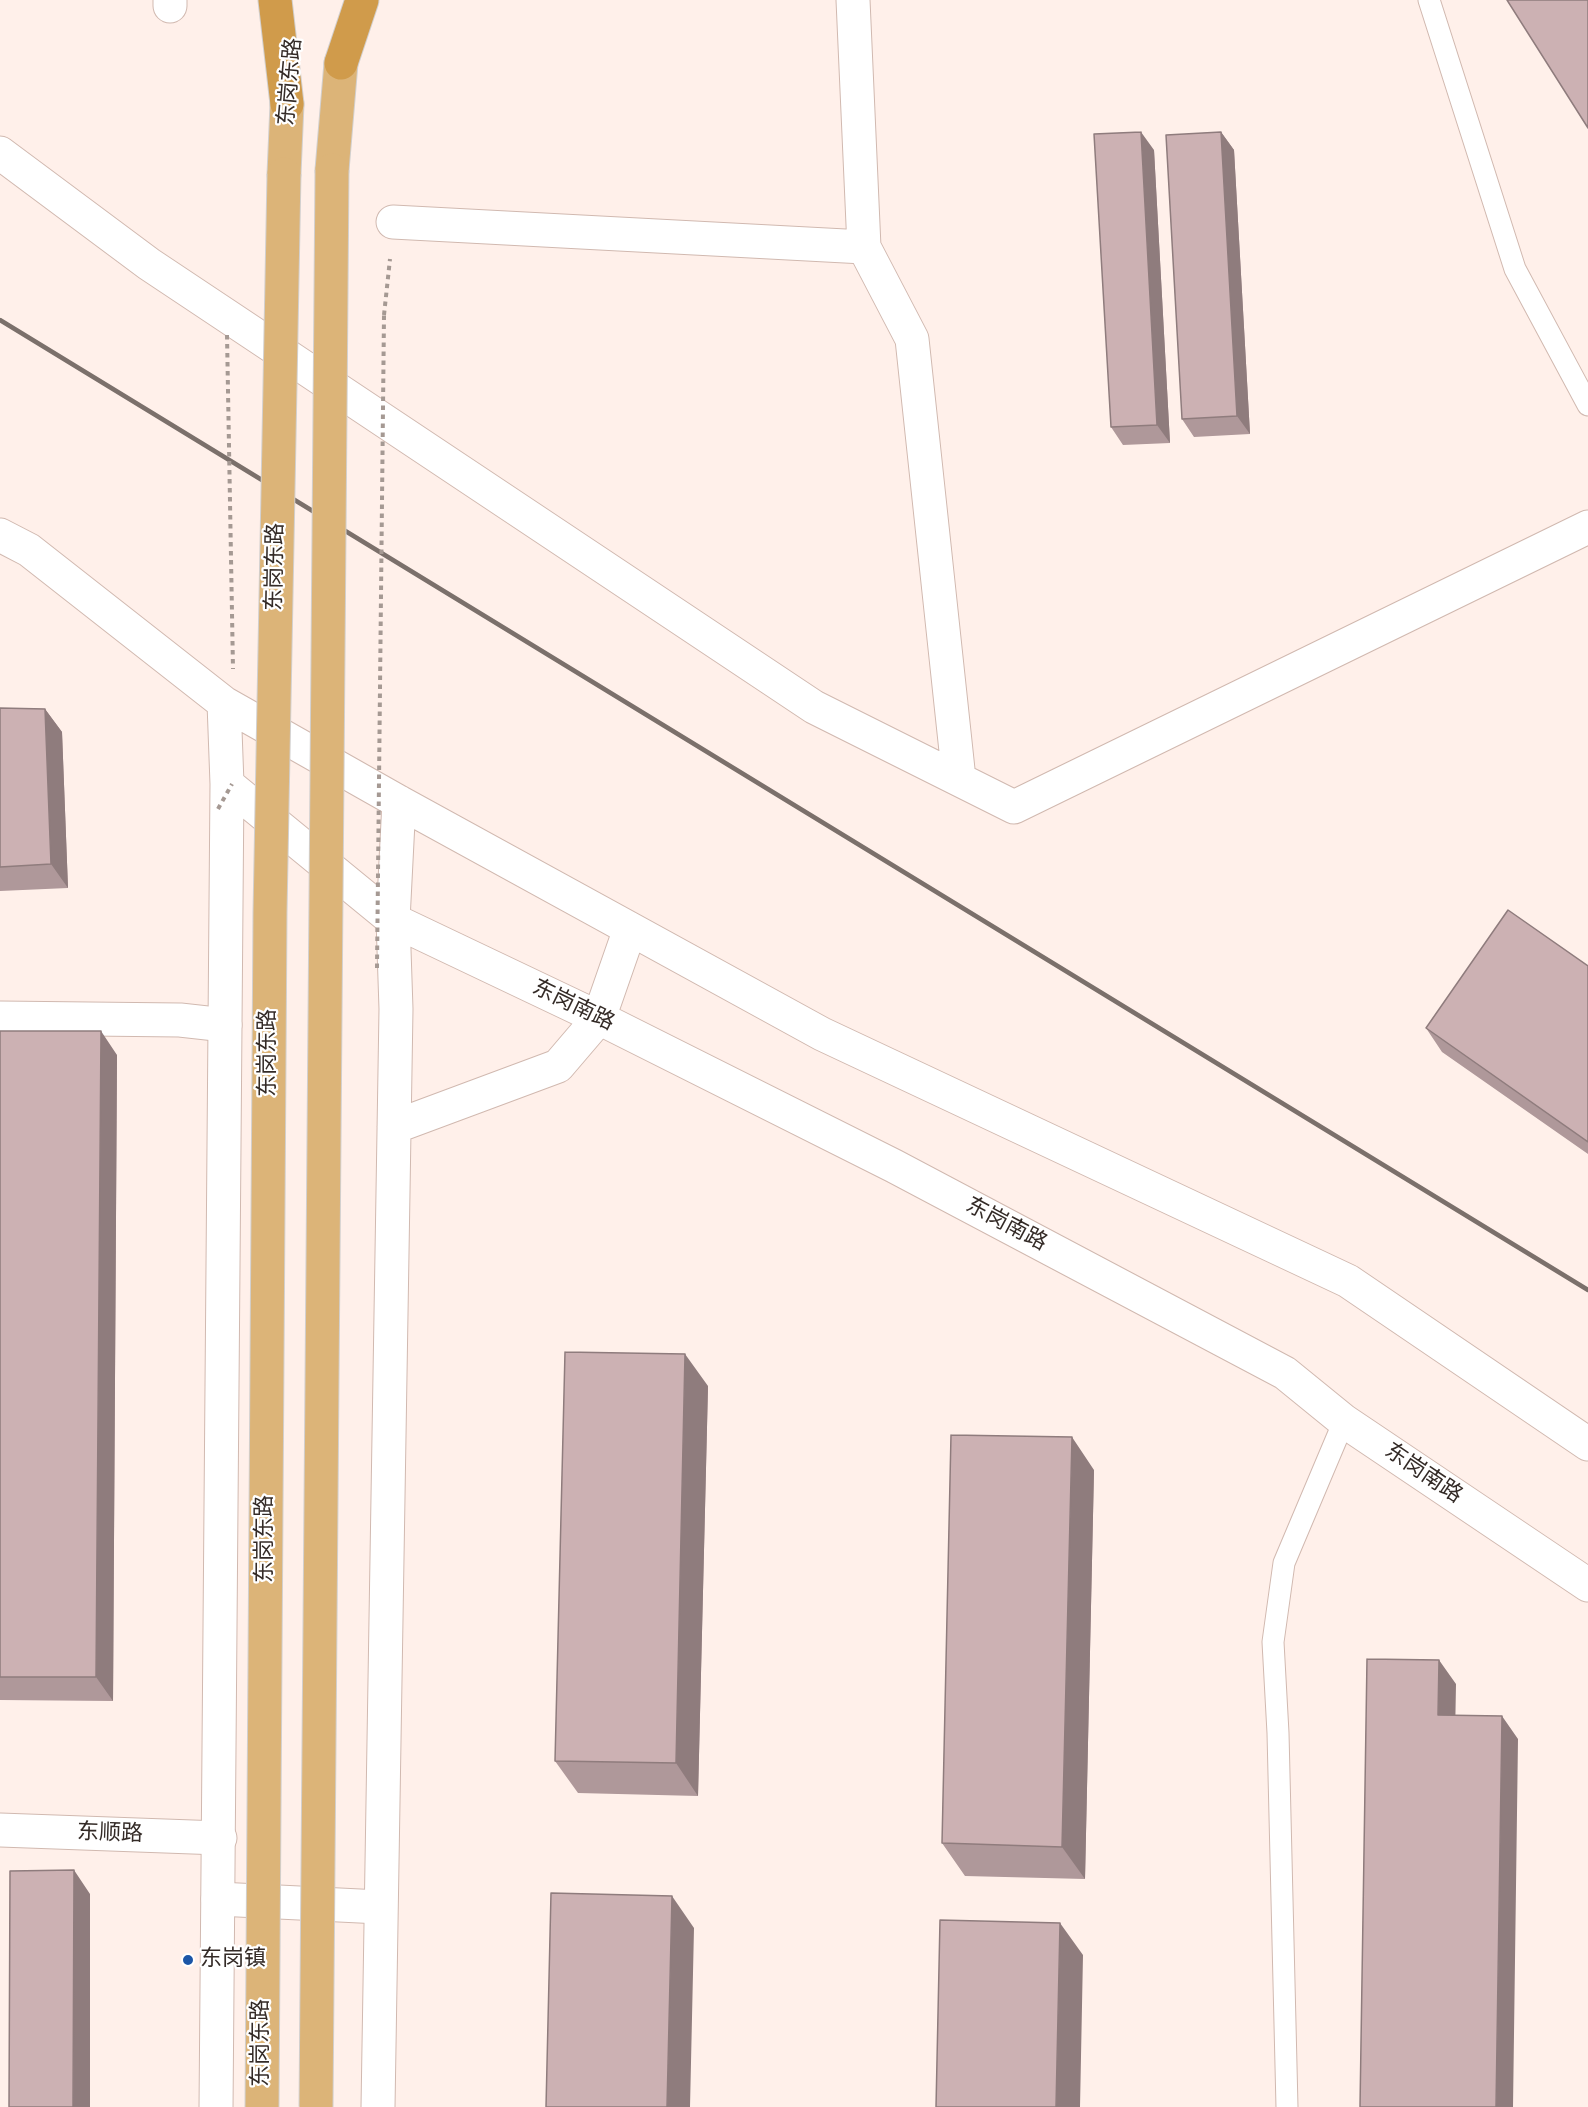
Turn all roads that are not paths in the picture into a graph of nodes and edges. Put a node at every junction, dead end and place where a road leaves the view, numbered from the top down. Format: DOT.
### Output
graph roads {
  1 [pos="275,0"];
  2 [pos="299,0"];
  3 [pos="342,0"];
  4 [pos="362,0"];
  5 [pos="853,0"];
  6 [pos="1429,0"];
  7 [pos="341,63"];
  8 [pos="287,104"];
  9 [pos="0,153"];
  10 [pos="393,222"];
  11 [pos="864,247"];
  12 [pos="1588,405"];
  13 [pos="1588,527"];
  14 [pos="0,535"];
  15 [pos="224,704"];
  16 [pos="959,779"];
  17 [pos="227,790"];
  18 [pos="399,802"];
  19 [pos="393,920"];
  20 [pos="630,929"];
  21 [pos="0,1018"];
  22 [pos="599,1018"];
  23 [pos="225,1025"];
  24 [pos="394,1127"];
  25 [pos="1344,1421"];
  26 [pos="1588,1444"];
  27 [pos="1588,1584"];
  28 [pos="0,1830"];
  29 [pos="220,1838"];
  30 [pos="218,1899"];
  31 [pos="380,1907"];
  32 [pos="216,2107"];
  33 [pos="262,2107"];
  34 [pos="316,2107"];
  35 [pos="378,2107"];
  36 [pos="1287,2107"];
  1 -- 8 [label="highway"];
  2 -- 8 [label="highway, 东岗东路"];
  3 -- 7 [label="highway, 东岗东路"];
  4 -- 7 [label="highway"];
  5 -- 11 [label="street"];
  6 -- 12 [label="lane"];
  7 -- 34 [label="main road, 东岗东路, bridge"];
  8 -- 33 [label="main road, 东岗东路, bridge"];
  9 -- 16 [label="street"];
  10 -- 11 [label="street"];
  11 -- 16 [label="street"];
  13 -- 16 [label="street"];
  14 -- 15 [label="street"];
  15 -- 17 [label="street"];
  15 -- 18 [label="street"];
  17 -- 19 [label="street, 东岗南路"];
  17 -- 23 [label="street"];
  18 -- 19 [label="street"];
  18 -- 20 [label="street"];
  19 -- 22 [label="street, 东岗南路"];
  19 -- 24 [label="street"];
  20 -- 22 [label="street"];
  20 -- 26 [label="street"];
  21 -- 23 [label="street"];
  22 -- 24 [label="street"];
  22 -- 25 [label="street, 东岗南路"];
  23 -- 29 [label="street"];
  24 -- 31 [label="street"];
  25 -- 27 [label="street, 东岗南路"];
  25 -- 36 [label="lane"];
  28 -- 29 [label="street, 东顺路"];
  29 -- 30 [label="street"];
  30 -- 31 [label="street"];
  30 -- 32 [label="street"];
  31 -- 35 [label="street"];
}
